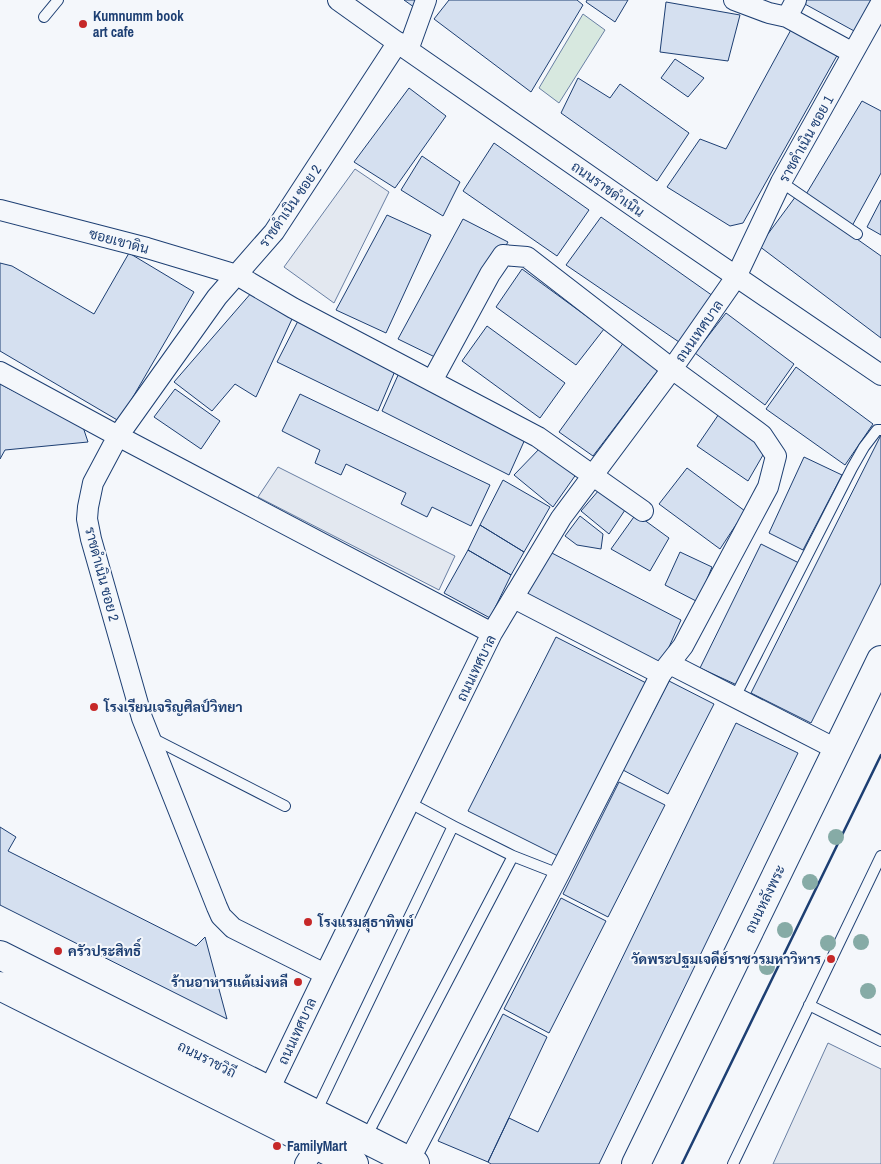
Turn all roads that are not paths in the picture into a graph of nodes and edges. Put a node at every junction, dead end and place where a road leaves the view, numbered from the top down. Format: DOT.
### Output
graph roads {
  1 [pos="58,0"];
  2 [pos="338,0"];
  3 [pos="426,0"];
  4 [pos="734,0"];
  5 [pos="881,4"];
  6 [pos="792,8"];
  7 [pos="44,17"];
  8 [pos="403,46"];
  9 [pos="853,53"];
  10 [pos="781,182"];
  11 [pos="0,210"];
  12 [pos="856,234"];
  13 [pos="237,275"];
  14 [pos="736,277"];
  15 [pos="672,369"];
  16 [pos="0,372"];
  17 [pos="881,375"];
  18 [pos="432,381"];
  19 [pos="881,430"];
  20 [pos="118,436"];
  21 [pos="593,476"];
  22 [pos="643,512"];
  23 [pos="514,598"];
  24 [pos="492,633"];
  25 [pos="881,660"];
  26 [pos="666,669"];
  27 [pos="735,697"];
  28 [pos="149,736"];
  29 [pos="838,750"];
  30 [pos="410,803"];
  31 [pos="285,806"];
  32 [pos="453,826"];
  33 [pos="513,856"];
  34 [pos="881,856"];
  35 [pos="559,874"];
  36 [pos="0,954"];
  37 [pos="325,974"];
  38 [pos="0,986"];
  39 [pos="809,1005"];
  40 [pos="881,1041"];
  41 [pos="270,1090"];
  42 [pos="314,1114"];
  43 [pos="365,1139"];
  44 [pos="310,1155"];
  45 [pos="412,1162"];
  46 [pos="354,1164"];
  47 [pos="636,1164"];
  48 [pos="733,1164"];
  1 -- 7 [label="lane"];
  2 -- 8 [label="street, ถนนราชดำเนิน"];
  3 -- 8 [label="street, ราชดำเนิน ซอย 2"];
  4 -- 6 [label="street"];
  5 -- 9 [label="street, ราชดำเนิน ซอย 1"];
  6 -- 9 [label="street"];
  8 -- 13 [label="street, ราชดำเนิน ซอย 2"];
  8 -- 14 [label="street, ถนนราชดำเนิน"];
  9 -- 10 [label="street, ราชดำเนิน ซอย 1"];
  10 -- 12 [label="lane"];
  10 -- 14 [label="street, ราชดำเนิน ซอย 1"];
  11 -- 13 [label="street, ซอยเขาดิน"];
  13 -- 18 [label="street, ซอยเขาดิน"];
  13 -- 20 [label="street, ราชดำเนิน ซอย 2"];
  14 -- 15 [label="street, ถนนเทศบาล"];
  14 -- 17 [label="street, ถนนราชดำเนิน"];
  15 -- 18 [label="street"];
  15 -- 21 [label="street, ถนนเทศบาล"];
  15 -- 26 [label="street"];
  16 -- 20 [label="street"];
  18 -- 21 [label="street, ซอยเขาดิน"];
  19 -- 27 [label="lane"];
  20 -- 24 [label="street"];
  20 -- 28 [label="street, ราชดำเนิน ซอย 2"];
  21 -- 22 [label="street, ซอยเขาดิน"];
  21 -- 23 [label="street, ถนนเทศบาล"];
  23 -- 24 [label="street, ถนนเทศบาล"];
  23 -- 26 [label="street"];
  24 -- 30 [label="street, ถนนเทศบาล"];
  25 -- 29 [label="main road, ถนนหลังพระ"];
  26 -- 27 [label="street"];
  26 -- 35 [label="street"];
  27 -- 29 [label="street"];
  28 -- 31 [label="lane"];
  28 -- 37 [label="street, ราชดำเนิน ซอย 2"];
  29 -- 47 [label="main road, ถนนหลังพระ"];
  30 -- 32 [label="lane"];
  30 -- 37 [label="street, ถนนเทศบาล"];
  32 -- 33 [label="lane"];
  32 -- 42 [label="lane"];
  33 -- 35 [label="lane"];
  33 -- 43 [label="lane"];
  34 -- 39 [label="lane"];
  35 -- 45 [label="street"];
  36 -- 41 [label="main road, ถนนราชวิถี"];
  37 -- 41 [label="street, ถนนเทศบาล"];
  38 -- 44 [label="main road, ถนนราชวิถี"];
  39 -- 40 [label="lane"];
  39 -- 48 [label="lane"];
  41 -- 42 [label="main road, ถนนราชวิถี"];
  42 -- 43 [label="main road, ถนนราชวิถี"];
  43 -- 45 [label="main road, ถนนราชวิถี"];
  44 -- 46 [label="main road, ถนนราชวิถี"];
}
